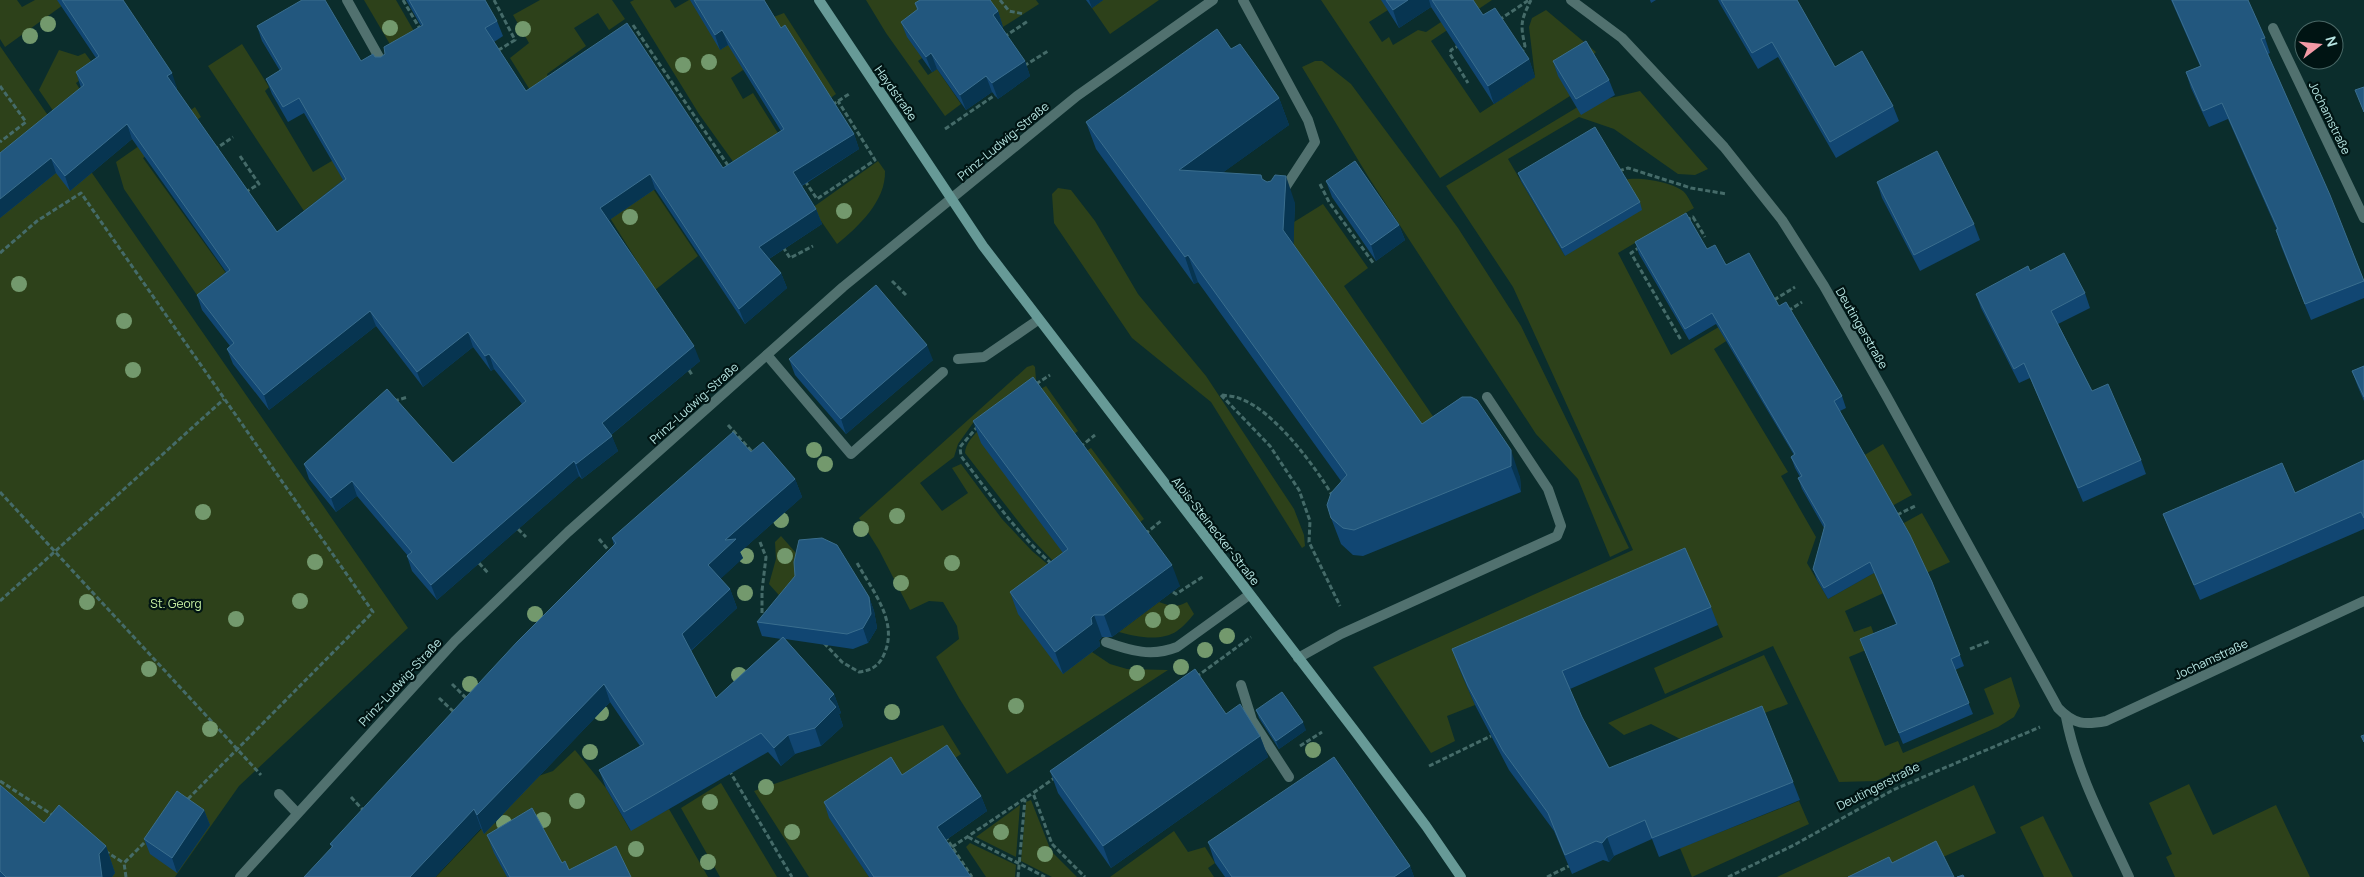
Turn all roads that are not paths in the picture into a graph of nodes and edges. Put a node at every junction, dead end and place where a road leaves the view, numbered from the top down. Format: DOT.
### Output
graph roads {
  1 [pos="347,0"];
  2 [pos="819,0"];
  3 [pos="1213,0"];
  4 [pos="1243,0"];
  5 [pos="1571,0"];
  6 [pos="2273,28"];
  7 [pos="384,66"];
  8 [pos="951,200"];
  9 [pos="1277,202"];
  10 [pos="2364,218"];
  11 [pos="1038,320"];
  12 [pos="767,356"];
  13 [pos="958,359"];
  14 [pos="943,372"];
  15 [pos="1486,397"];
  16 [pos="1249,595"];
  17 [pos="2364,601"];
  18 [pos="1106,642"];
  19 [pos="1298,658"];
  20 [pos="1241,685"];
  21 [pos="2066,717"];
  22 [pos="1289,777"];
  23 [pos="279,794"];
  24 [pos="297,813"];
  25 [pos="240,877"];
  26 [pos="1461,877"];
  27 [pos="2129,877"];
  1 -- 7 [label="street"];
  2 -- 8 [label="main road, Haydstraße"];
  3 -- 8 [label="street, Prinz-Ludwig-Straße"];
  4 -- 9 [label="street"];
  5 -- 21 [label="street, Deutingerstraße"];
  6 -- 10 [label="street, Jochamstraße"];
  8 -- 11 [label="main road, Alois-Steinecker-Straße"];
  8 -- 12 [label="street, Prinz-Ludwig-Straße"];
  11 -- 13 [label="street"];
  11 -- 16 [label="main road, Alois-Steinecker-Straße"];
  12 -- 14 [label="street"];
  12 -- 24 [label="street, Prinz-Ludwig-Straße"];
  15 -- 19 [label="street"];
  16 -- 18 [label="street"];
  16 -- 19 [label="main road, Alois-Steinecker-Straße"];
  17 -- 21 [label="street, Jochamstraße"];
  19 -- 26 [label="main road, Alois-Steinecker-Straße"];
  20 -- 22 [label="street"];
  21 -- 27 [label="street"];
  23 -- 24 [label="street"];
  24 -- 25 [label="street, Prinz-Ludwig-Straße"];
}
